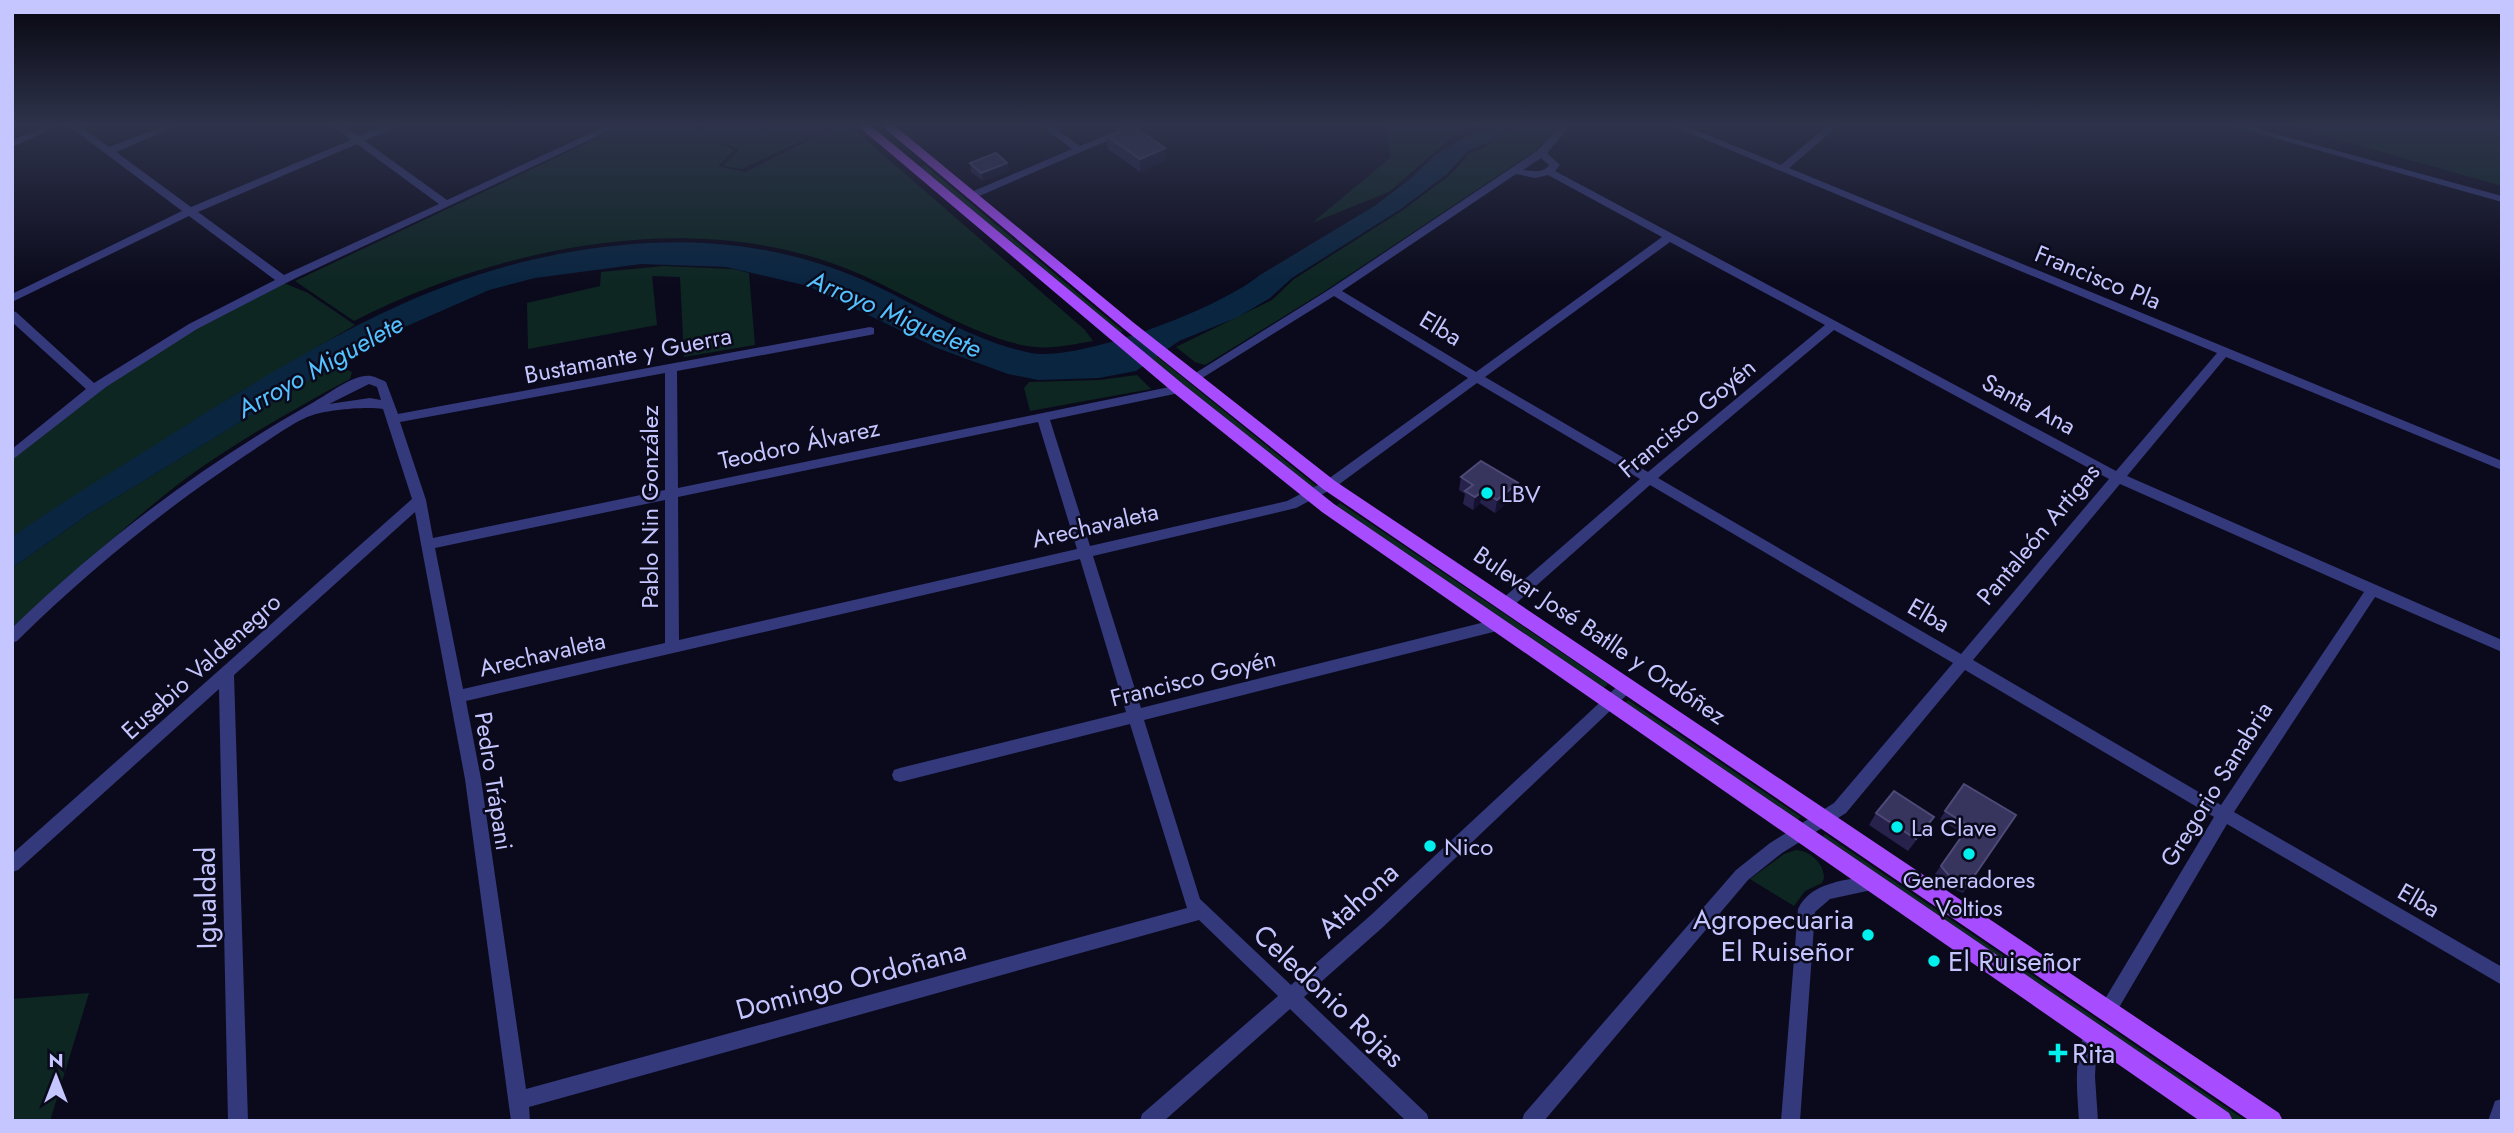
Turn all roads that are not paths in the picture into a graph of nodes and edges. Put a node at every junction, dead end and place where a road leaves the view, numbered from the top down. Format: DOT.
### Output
graph roads {
  1 [pos="146,179"];
  2 [pos="266,179"];
  3 [pos="412,179"];
  4 [pos="499,179"];
  5 [pos="928,179"];
  6 [pos="954,179"];
  7 [pos="1011,179"];
  8 [pos="1502,179"];
  9 [pos="1562,179"];
  10 [pos="1806,179"];
  11 [pos="2429,179"];
  12 [pos="973,195"];
  13 [pos="2502,199"];
  14 [pos="446,204"];
  15 [pos="189,211"];
  16 [pos="1670,237"];
  17 [pos="283,280"];
  18 [pos="1334,291"];
  19 [pos="12,299"];
  20 [pos="12,315"];
  21 [pos="1833,325"];
  22 [pos="870,331"];
  23 [pos="2224,352"];
  24 [pos="671,368"];
  25 [pos="1195,377"];
  26 [pos="1477,378"];
  27 [pos="92,388"];
  28 [pos="1179,389"];
  29 [pos="391,413"];
  30 [pos="300,415"];
  31 [pos="1043,417"];
  32 [pos="15,449"];
  33 [pos="2502,466"];
  34 [pos="2118,478"];
  35 [pos="1648,479"];
  36 [pos="1329,485"];
  37 [pos="672,494"];
  38 [pos="1311,496"];
  39 [pos="419,500"];
  40 [pos="428,544"];
  41 [pos="1082,551"];
  42 [pos="2372,589"];
  43 [pos="1507,603"];
  44 [pos="1497,625"];
  45 [pos="12,637"];
  46 [pos="672,646"];
  47 [pos="2502,646"];
  48 [pos="1962,662"];
  49 [pos="226,673"];
  50 [pos="1628,685"];
  51 [pos="457,697"];
  52 [pos="1611,702"];
  53 [pos="1133,716"];
  54 [pos="900,775"];
  55 [pos="2224,814"];
  56 [pos="1822,819"];
  57 [pos="1799,834"];
  58 [pos="12,866"];
  59 [pos="1875,883"];
  60 [pos="1200,912"];
  61 [pos="2502,977"];
  62 [pos="1288,996"];
  63 [pos="2108,1010"];
  64 [pos="2093,1034"];
  65 [pos="518,1101"];
  66 [pos="2502,1108"];
  67 [pos="238,1121"];
  68 [pos="521,1121"];
  69 [pos="1149,1121"];
  70 [pos="1420,1121"];
  71 [pos="1531,1121"];
  72 [pos="1790,1121"];
  73 [pos="2089,1121"];
  74 [pos="2221,1121"];
  75 [pos="2270,1121"];
  76 [pos="2497,1121"];
  1 -- 15 [label="street"];
  2 -- 15 [label="street"];
  3 -- 14 [label="street"];
  4 -- 14 [label="street"];
  5 -- 28 [label="main road, Bulevar José Batlle y Ordóñez"];
  6 -- 12 [label="main road, Bulevar José Batlle y Ordóñez"];
  7 -- 12 [label="street"];
  8 -- 18 [label="street"];
  9 -- 16 [label="street, Santa Ana"];
  10 -- 23 [label="street, Francisco Pla"];
  11 -- 13 [label="street"];
  12 -- 25 [label="main road, Bulevar José Batlle y Ordóñez"];
  14 -- 17 [label="street"];
  15 -- 17 [label="street"];
  15 -- 19 [label="street"];
  16 -- 21 [label="street, Santa Ana"];
  16 -- 26 [label="street, Arechavaleta"];
  17 -- 27 [label="street"];
  18 -- 25 [label="street"];
  18 -- 26 [label="street, Elba"];
  20 -- 27 [label="street"];
  21 -- 34 [label="street, Santa Ana"];
  21 -- 35 [label="street, Francisco Goyén"];
  22 -- 24 [label="street, Bustamante y Guerra"];
  23 -- 33 [label="street, Francisco Pla"];
  23 -- 34 [label="street, Pantaleón Artigas"];
  24 -- 29 [label="street, Bustamante y Guerra"];
  24 -- 37 [label="street, Pablo Nin González"];
  25 -- 36 [label="main road, Bulevar José Batlle y Ordóñez"];
  26 -- 35 [label="street, Elba"];
  26 -- 36 [label="street, Arechavaleta"];
  27 -- 32 [label="street"];
  28 -- 31 [label="street, Teodoro Álvarez"];
  28 -- 38 [label="main road, Bulevar José Batlle y Ordóñez"];
  29 -- 30 [label="street, Bustamante y Guerra"];
  29 -- 30 [label="street, Pedro Trápani"];
  29 -- 39 [label="street, Pedro Trápani"];
  30 -- 45 [label="street"];
  31 -- 37 [label="street, Teodoro Álvarez"];
  31 -- 41 [label="street"];
  34 -- 42 [label="street, Santa Ana"];
  34 -- 48 [label="street, Pantaleón Artigas"];
  35 -- 43 [label="street, Francisco Goyén"];
  35 -- 48 [label="street, Elba"];
  36 -- 38 [label="street, Arechavaleta"];
  36 -- 43 [label="main road, Bulevar José Batlle y Ordóñez"];
  37 -- 40 [label="street, Teodoro Álvarez"];
  37 -- 46 [label="street, Pablo Nin González"];
  38 -- 41 [label="street, Arechavaleta"];
  38 -- 44 [label="main road, Bulevar José Batlle y Ordóñez"];
  39 -- 40 [label="street, Pedro Trápani"];
  39 -- 49 [label="street, Eusebio Valdenegro"];
  40 -- 51 [label="street, Pedro Trápani"];
  41 -- 46 [label="street, Arechavaleta"];
  41 -- 53 [label="street"];
  42 -- 47 [label="street, Santa Ana"];
  42 -- 55 [label="street, Gregorio Sanabria"];
  43 -- 50 [label="main road, Bulevar José Batlle y Ordóñez"];
  44 -- 52 [label="main road, Bulevar José Batlle y Ordóñez"];
  44 -- 53 [label="street, Francisco Goyén"];
  46 -- 51 [label="street, Arechavaleta"];
  48 -- 55 [label="street, Elba"];
  48 -- 56 [label="street, Pantaleón Artigas"];
  49 -- 58 [label="street, Eusebio Valdenegro"];
  49 -- 67 [label="street, Igualdad"];
  50 -- 52 [label="street, Atahona"];
  50 -- 56 [label="main road, Bulevar José Batlle y Ordóñez"];
  51 -- 65 [label="street, Pedro Trápani"];
  52 -- 57 [label="main road, Bulevar José Batlle y Ordóñez"];
  52 -- 62 [label="street, Atahona"];
  53 -- 54 [label="street, Francisco Goyén"];
  53 -- 60 [label="street"];
  55 -- 61 [label="street, Elba"];
  55 -- 63 [label="street, Gregorio Sanabria"];
  56 -- 57 [label="street, Pantaleón Artigas"];
  56 -- 63 [label="main road, Bulevar José Batlle y Ordóñez"];
  57 -- 59 [label="main road, Bulevar José Batlle y Ordóñez"];
  57 -- 71 [label="street, Pantaleón Artigas"];
  59 -- 64 [label="main road, Bulevar José Batlle y Ordóñez"];
  59 -- 72 [label="street"];
  60 -- 62 [label="street, Celedonio Rojas"];
  60 -- 65 [label="street, Domingo Ordoñana"];
  62 -- 69 [label="street, Atahona"];
  62 -- 70 [label="street, Celedonio Rojas"];
  63 -- 75 [label="main road, Bulevar José Batlle y Ordóñez"];
  64 -- 73 [label="street"];
  64 -- 74 [label="main road, Bulevar José Batlle y Ordóñez"];
  65 -- 68 [label="street, Pedro Trápani"];
  66 -- 76 [label="street"];
}
